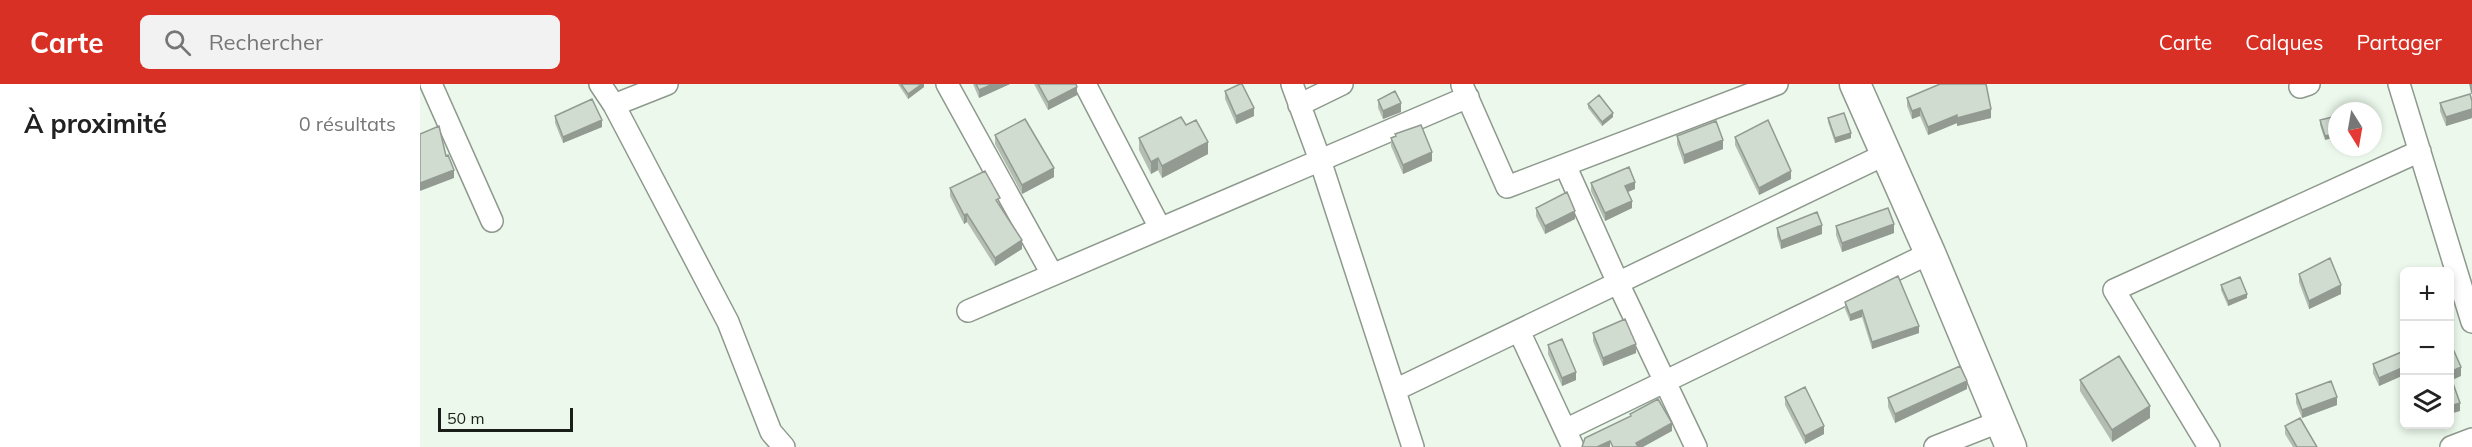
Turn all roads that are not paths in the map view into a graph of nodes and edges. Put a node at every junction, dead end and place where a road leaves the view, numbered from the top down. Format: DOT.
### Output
graph roads {
  1 [pos="431,84"];
  2 [pos="600,84"];
  3 [pos="667,84"];
  4 [pos="947,84"];
  5 [pos="1085,84"];
  6 [pos="1292,84"];
  7 [pos="1342,84"];
  8 [pos="1777,84"];
  9 [pos="1854,84"];
  10 [pos="2399,84"];
  11 [pos="1465,90"];
  12 [pos="614,105"];
  13 [pos="1299,105"];
  14 [pos="2420,151"];
  15 [pos="1886,154"];
  16 [pos="1320,160"];
  17 [pos="1566,165"];
  18 [pos="492,220"];
  19 [pos="1160,228"];
  20 [pos="1930,253"];
  21 [pos="1052,274"];
  22 [pos="1618,283"];
  23 [pos="968,310"];
  24 [pos="2472,321"];
  25 [pos="1518,331"];
  26 [pos="1665,382"];
  27 [pos="1395,390"];
  28 [pos="2006,434"];
  29 [pos="1569,438"];
  30 [pos="2472,439"];
  31 [pos="784,447"];
  32 [pos="1413,447"];
  33 [pos="1696,447"];
  34 [pos="1935,447"];
  35 [pos="2210,447"];
  36 [pos="2451,447"];
  1 -- 18 [label="street"];
  2 -- 12 [label="street"];
  3 -- 12 [label="street"];
  4 -- 21 [label="street"];
  5 -- 19 [label="street"];
  6 -- 13 [label="street"];
  7 -- 13 [label="street"];
  8 -- 17 [label="street"];
  9 -- 15 [label="main road"];
  10 -- 14 [label="street"];
  11 -- 16 [label="street"];
  11 -- 17 [label="street"];
  12 -- 31 [label="street"];
  13 -- 16 [label="street"];
  14 -- 24 [label="street"];
  14 -- 35 [label="street"];
  15 -- 20 [label="main road"];
  15 -- 22 [label="street"];
  16 -- 19 [label="street"];
  16 -- 27 [label="street"];
  17 -- 22 [label="street"];
  19 -- 21 [label="street"];
  20 -- 26 [label="street"];
  20 -- 28 [label="main road"];
  21 -- 23 [label="street"];
  22 -- 25 [label="street"];
  22 -- 26 [label="street"];
  25 -- 27 [label="street"];
  25 -- 29 [label="street"];
  26 -- 29 [label="street"];
  26 -- 33 [label="street"];
  27 -- 32 [label="street"];
  28 -- 34 [label="street"];
  30 -- 36 [label="street"];
}
